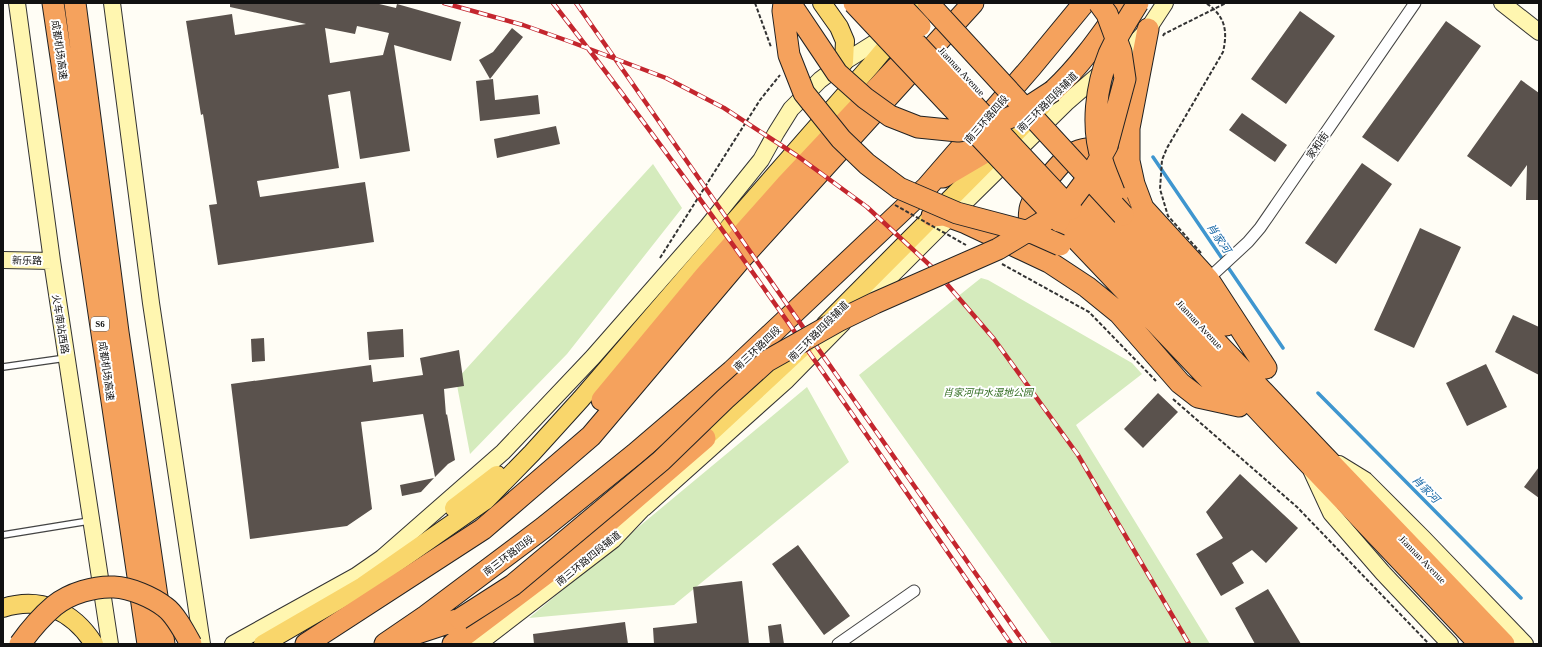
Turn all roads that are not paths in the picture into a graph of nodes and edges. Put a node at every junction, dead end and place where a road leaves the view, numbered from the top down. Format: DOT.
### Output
graph roads {
  1 [pos="17,3"];
  2 [pos="53,3"];
  3 [pos="75,3"];
  4 [pos="112,3"];
  5 [pos="784,3"];
  6 [pos="790,3"];
  7 [pos="822,3"];
  8 [pos="854,3"];
  9 [pos="878,3"];
  10 [pos="898,3"];
  11 [pos="923,3"];
  12 [pos="928,3"];
  13 [pos="964,3"];
  14 [pos="972,3"];
  15 [pos="1084,3"];
  16 [pos="1099,3"];
  17 [pos="1124,3"];
  18 [pos="1138,3"];
  19 [pos="1146,3"];
  20 [pos="1165,3"];
  21 [pos="1415,3"];
  22 [pos="1502,3"];
  23 [pos="908,22"];
  24 [pos="1539,32"];
  25 [pos="1154,34"];
  26 [pos="844,62"];
  27 [pos="1014,136"];
  28 [pos="927,187"];
  29 [pos="1143,208"];
  30 [pos="1071,210"];
  31 [pos="1123,215"];
  32 [pos="944,217"];
  33 [pos="3,260"];
  34 [pos="52,261"];
  35 [pos="1064,272"];
  36 [pos="1214,274"];
  37 [pos="1123,289"];
  38 [pos="66,358"];
  39 [pos="3,367"];
  40 [pos="1266,368"];
  41 [pos="581,399"];
  42 [pos="1239,406"];
  43 [pos="1273,413"];
  44 [pos="705,438"];
  45 [pos="1313,456"];
  46 [pos="533,485"];
  47 [pos="644,508"];
  48 [pos="92,520"];
  49 [pos="3,534"];
  50 [pos="382,558"];
  51 [pos="914,591"];
  52 [pos="3,608"];
  53 [pos="426,623"];
  54 [pos="20,644"];
  55 [pos="94,644"];
  56 [pos="110,644"];
  57 [pos="148,644"];
  58 [pos="164,644"];
  59 [pos="192,644"];
  60 [pos="202,644"];
  61 [pos="233,644"];
  62 [pos="263,644"];
  63 [pos="306,644"];
  64 [pos="385,644"];
  65 [pos="388,644"];
  66 [pos="453,644"];
  67 [pos="478,644"];
  68 [pos="838,644"];
  69 [pos="1450,644"];
  70 [pos="1480,644"];
  71 [pos="1504,644"];
  72 [pos="1525,644"];
  1 -- 34 [label="main road, 火车南站西路"];
  2 -- 57 [label="highway, 成都机场高速 / S6"];
  3 -- 58 [label="highway, 成都机场高速 / S6"];
  4 -- 60 [label="main road"];
  5 -- 37 [label="highway, bridge"];
  6 -- 17 [label="highway, bridge"];
  7 -- 26 [label="main road"];
  8 -- 30 [label="highway, bridge"];
  9 -- 30 [label="highway, Jiannan Avenue, bridge"];
  10 -- 30 [label="highway, Jiannan Avenue, bridge"];
  11 -- 23 [label="main road"];
  12 -- 31 [label="highway, bridge"];
  13 -- 46 [label="highway"];
  14 -- 46 [label="highway"];
  15 -- 28 [label="highway, 南三环路四段"];
  16 -- 53 [label="highway, bridge"];
  18 -- 31 [label="highway, bridge"];
  19 -- 27 [label="main road, 南三环路四段辅道"];
  20 -- 25 [label="main road"];
  21 -- 36 [label="street, 家和街"];
  22 -- 24 [label="main road"];
  23 -- 26 [label="main road"];
  23 -- 41 [label="main road"];
  25 -- 29 [label="highway"];
  25 -- 32 [label="main road"];
  26 -- 50 [label="main road"];
  27 -- 28 [label="highway"];
  27 -- 32 [label="main road, 南三环路四段辅道"];
  28 -- 53 [label="highway, 南三环路四段"];
  29 -- 35 [label="highway"];
  29 -- 36 [label="highway"];
  30 -- 37 [label="highway"];
  30 -- 43 [label="highway, Jiannan Avenue"];
  31 -- 40 [label="highway"];
  32 -- 35 [label="highway"];
  32 -- 44 [label="main road, 南三环路四段辅道"];
  32 -- 47 [label="main road"];
  33 -- 34 [label="main road, 新乐路"];
  34 -- 38 [label="main road, 火车南站西路"];
  35 -- 42 [label="highway"];
  36 -- 40 [label="highway"];
  37 -- 42 [label="highway"];
  38 -- 39 [label="lane"];
  38 -- 48 [label="main road, 火车南站西路"];
  40 -- 43 [label="highway"];
  41 -- 50 [label="main road"];
  41 -- 62 [label="main road"];
  42 -- 43 [label="highway"];
  43 -- 45 [label="highway, Jiannan Avenue"];
  44 -- 47 [label="main road, 南三环路四段辅道"];
  44 -- 66 [label="highway"];
  45 -- 69 [label="main road"];
  45 -- 70 [label="highway, Jiannan Avenue"];
  45 -- 71 [label="highway, Jiannan Avenue"];
  45 -- 72 [label="main road"];
  46 -- 63 [label="highway"];
  47 -- 67 [label="main road, 南三环路四段辅道"];
  48 -- 49 [label="lane"];
  48 -- 56 [label="main road, 火车南站西路"];
  50 -- 61 [label="main road"];
  51 -- 68 [label="street"];
  52 -- 55 [label="main road"];
  53 -- 64 [label="highway, 南三环路四段"];
  53 -- 65 [label="highway"];
  54 -- 59 [label="highway, bridge"];
}
